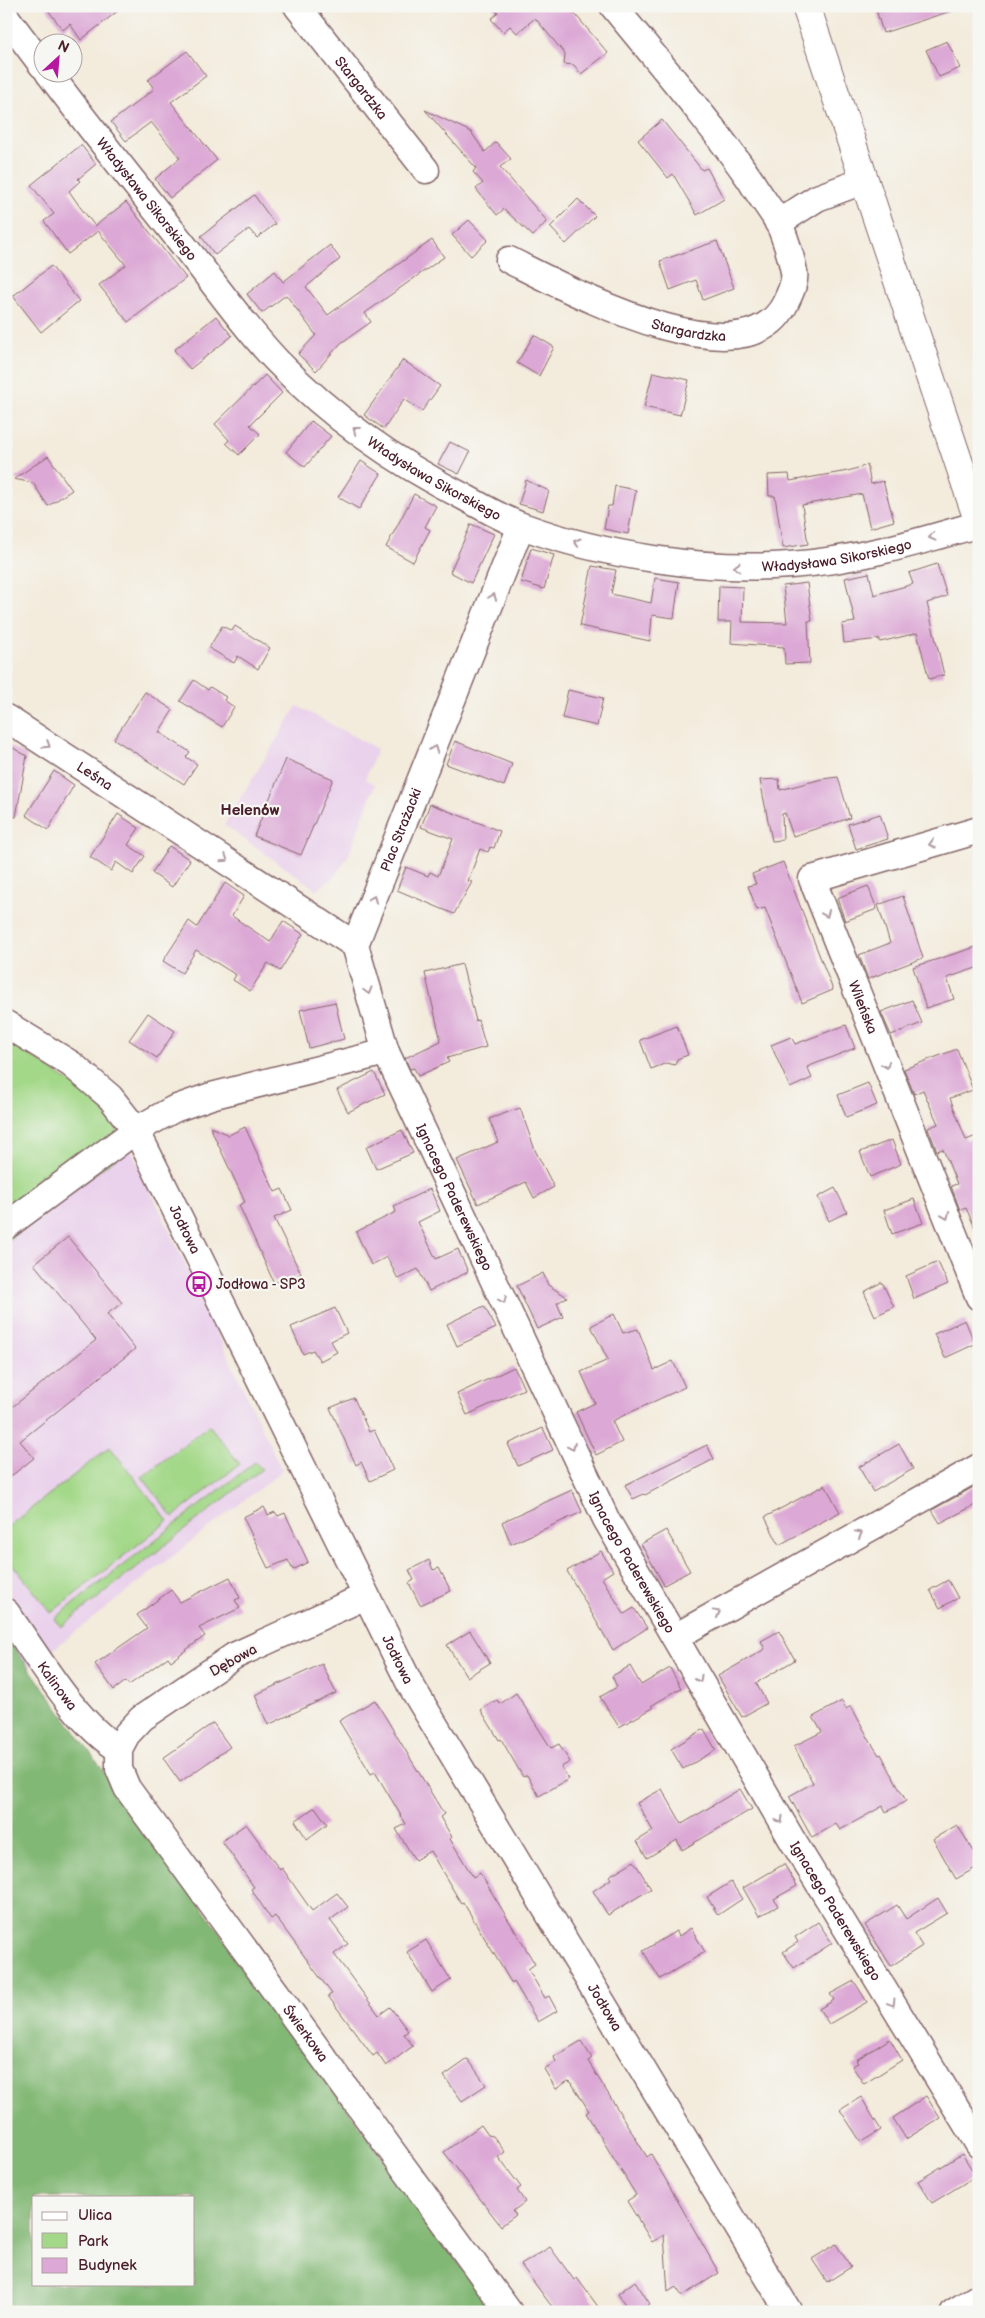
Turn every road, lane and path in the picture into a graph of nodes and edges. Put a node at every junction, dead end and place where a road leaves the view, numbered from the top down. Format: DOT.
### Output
graph roads {
  1 [pos="297,6"];
  2 [pos="613,6"];
  3 [pos="806,6"];
  4 [pos="6,16"];
  5 [pos="32,51"];
  6 [pos="56,82"];
  7 [pos="426,170"];
  8 [pos="863,182"];
  9 [pos="778,223"];
  10 [pos="509,260"];
  11 [pos="979,523"];
  12 [pos="521,526"];
  13 [pos="6,718"];
  14 [pos="979,830"];
  15 [pos="355,944"];
  16 [pos="6,1024"];
  17 [pos="386,1052"];
  18 [pos="136,1130"];
  19 [pos="6,1226"];
  20 [pos="979,1297"];
  21 [pos="979,1467"];
  22 [pos="366,1596"];
  23 [pos="6,1612"];
  24 [pos="674,1637"];
  25 [pos="120,1749"];
  26 [pos="979,2145"];
  27 [pos="979,2297"];
  28 [pos="509,2312"];
  29 [pos="789,2312"];
  30 [pos="954,2312"];
  1 -- 7 [label="street, Stargardzka"];
  2 -- 9 [label="street, Stargardzka"];
  3 -- 8 [label="street"];
  4 -- 5 [label="street"];
  12 -- 6 [label="street, Władysława Sikorskiego, one-way"];
  8 -- 9 [label="street"];
  8 -- 11 [label="street"];
  9 -- 10 [label="street, Stargardzka"];
  11 -- 12 [label="street, Władysława Sikorskiego, one-way"];
  15 -- 12 [label="street, Plac Strażacki, one-way"];
  13 -- 15 [label="street, Leśna, one-way"];
  14 -- 20 [label="street, Wileńska, one-way"];
  15 -- 17 [label="street, Ignacego Paderewskiego, one-way"];
  16 -- 18 [label="street, Jodłowa"];
  17 -- 18 [label="street"];
  17 -- 24 [label="street, Ignacego Paderewskiego, one-way"];
  18 -- 19 [label="street"];
  18 -- 22 [label="street, Jodłowa"];
  24 -- 21 [label="street, one-way"];
  22 -- 25 [label="street, Dębowa"];
  22 -- 29 [label="street, Jodłowa"];
  23 -- 25 [label="street, Kalinowa"];
  24 -- 26 [label="street, Ignacego Paderewskiego, one-way"];
  25 -- 28 [label="street, Świerkowa"];
  27 -- 30 [label="street"];
}
